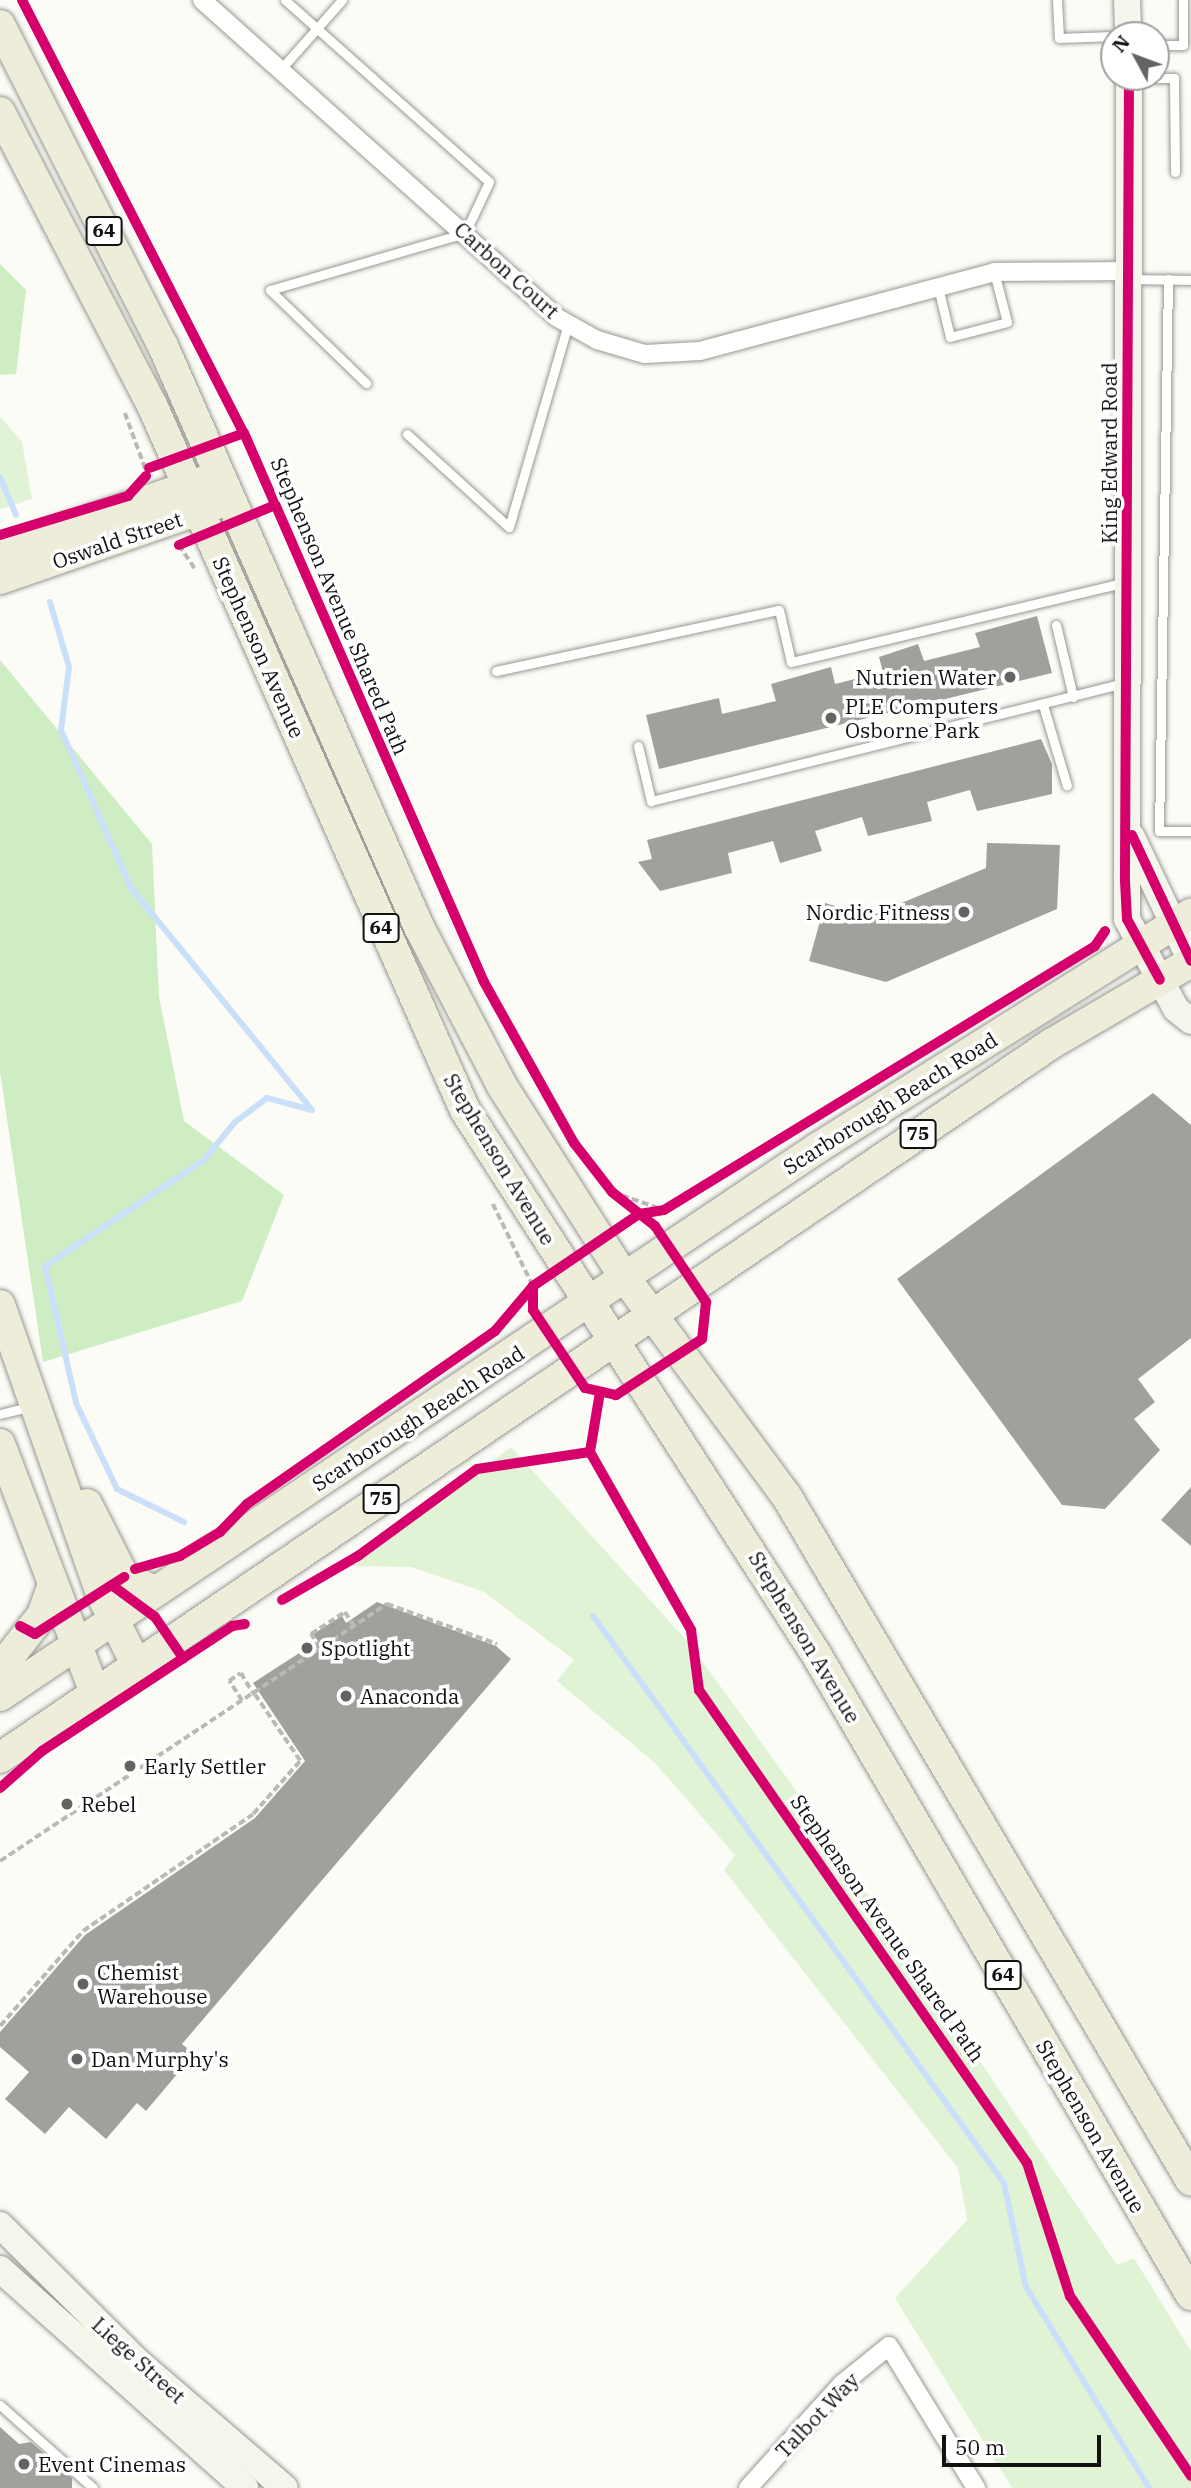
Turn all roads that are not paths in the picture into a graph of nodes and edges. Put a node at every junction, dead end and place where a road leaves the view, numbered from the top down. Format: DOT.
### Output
graph roads {
  1 [pos="202,0"];
  2 [pos="285,0"];
  3 [pos="342,0"];
  4 [pos="1057,0"];
  5 [pos="1127,0"];
  6 [pos="1183,0"];
  7 [pos="1128,21"];
  8 [pos="0,25"];
  9 [pos="317,28"];
  10 [pos="1100,37"];
  11 [pos="1170,45"];
  12 [pos="281,69"];
  13 [pos="1170,78"];
  14 [pos="1129,91"];
  15 [pos="0,112"];
  16 [pos="1175,172"];
  17 [pos="465,233"];
  18 [pos="994,272"];
  19 [pos="1128,275"];
  20 [pos="1168,279"];
  21 [pos="1191,279"];
  22 [pos="938,287"];
  23 [pos="568,324"];
  24 [pos="366,383"];
  25 [pos="407,434"];
  26 [pos="228,486"];
  27 [pos="178,490"];
  28 [pos="0,551"];
  29 [pos="0,579"];
  30 [pos="1128,581"];
  31 [pos="1056,625"];
  32 [pos="496,671"];
  33 [pos="1128,682"];
  34 [pos="1073,697"];
  35 [pos="1043,705"];
  36 [pos="638,746"];
  37 [pos="1067,786"];
  38 [pos="1129,828"];
  39 [pos="1191,831"];
  40 [pos="1181,921"];
  41 [pos="1142,947"];
  42 [pos="1191,962"];
  43 [pos="1160,980"];
  44 [pos="1191,1021"];
  45 [pos="625,1278"];
  46 [pos="590,1302"];
  47 [pos="0,1305"];
  48 [pos="651,1315"];
  49 [pos="616,1339"];
  50 [pos="33,1406"];
  51 [pos="0,1414"];
  52 [pos="0,1444"];
  53 [pos="51,1590"];
  54 [pos="155,1591"];
  55 [pos="113,1619"];
  56 [pos="72,1647"];
  57 [pos="137,1666"];
  58 [pos="0,1669"];
  59 [pos="94,1693"];
  60 [pos="0,1696"];
  61 [pos="0,1758"];
  62 [pos="1191,2181"];
  63 [pos="0,2225"];
  64 [pos="0,2269"];
  65 [pos="1191,2295"];
  66 [pos="0,2405"];
  67 [pos="93,2488"];
  68 [pos="245,2488"];
  69 [pos="285,2488"];
  70 [pos="748,2488"];
  71 [pos="976,2488"];
  1 -- 12 [label="street, Carbon Court"];
  2 -- 9 [label="lane"];
  3 -- 9 [label="lane"];
  4 -- 10 [label="lane"];
  5 -- 7 [label="main road"];
  6 -- 11 [label="lane"];
  8 -- 26 [label="main road, Stephenson Avenue / 64"];
  9 -- 12 [label="lane"];
  9 -- 17 [label="lane"];
  12 -- 17 [label="street, Carbon Court"];
  13 -- 16 [label="lane"];
  14 -- 19 [label="main road, King Edward Road"];
  15 -- 27 [label="main road, Stephenson Avenue / 64"];
  17 -- 23 [label="street, Carbon Court"];
  17 -- 24 [label="lane"];
  18 -- 19 [label="street, Carbon Court"];
  18 -- 22 [label="street, Carbon Court"];
  18 -- 22 [label="lane"];
  19 -- 20 [label="lane"];
  19 -- 30 [label="main road, King Edward Road"];
  20 -- 21 [label="lane"];
  20 -- 39 [label="lane"];
  22 -- 23 [label="street, Carbon Court"];
  23 -- 25 [label="lane"];
  26 -- 27 [label="main road, Oswald Street"];
  26 -- 45 [label="main road, Stephenson Avenue / 64"];
  27 -- 28 [label="main road, Oswald Street"];
  27 -- 29 [label="main road, Oswald Street"];
  27 -- 46 [label="main road, Stephenson Avenue / 64"];
  30 -- 32 [label="lane"];
  30 -- 33 [label="main road, King Edward Road"];
  31 -- 34 [label="lane"];
  33 -- 34 [label="lane"];
  33 -- 38 [label="main road, King Edward Road"];
  34 -- 35 [label="lane"];
  35 -- 36 [label="lane"];
  35 -- 37 [label="lane"];
  38 -- 40 [label="main road, King Edward Road"];
  38 -- 41 [label="main road, King Edward Road"];
  40 -- 41 [label="main road, Scarborough Beach Road / 75"];
  40 -- 42 [label="main road, King Edward Road"];
  41 -- 43 [label="main road, King Edward Road"];
  41 -- 45 [label="main road, Scarborough Beach Road / 75"];
  42 -- 43 [label="main road, Scarborough Beach Road / 75"];
  43 -- 44 [label="main road, King Edward Road"];
  43 -- 48 [label="main road, Scarborough Beach Road / 75"];
  45 -- 46 [label="main road, Scarborough Beach Road / 75"];
  45 -- 48 [label="main road, Stephenson Avenue / 64"];
  46 -- 49 [label="main road, Stephenson Avenue / 64"];
  46 -- 54 [label="main road, Scarborough Beach Road / 75"];
  47 -- 50 [label="main road"];
  48 -- 49 [label="main road, Scarborough Beach Road / 75"];
  48 -- 62 [label="main road, Stephenson Avenue / 64"];
  49 -- 57 [label="main road, Scarborough Beach Road / 75"];
  49 -- 65 [label="main road, Stephenson Avenue / 64"];
  50 -- 51 [label="lane"];
  50 -- 54 [label="main road"];
  50 -- 55 [label="main road"];
  52 -- 53 [label="main road"];
  53 -- 56 [label="main road"];
  53 -- 58 [label="main road"];
  54 -- 55 [label="main road, Scarborough Beach Road / 75"];
  55 -- 56 [label="main road, Scarborough Beach Road / 75"];
  55 -- 57 [label="main road"];
  56 -- 59 [label="main road"];
  56 -- 60 [label="main road, Scarborough Beach Road / 75"];
  57 -- 59 [label="main road, Scarborough Beach Road / 75"];
  59 -- 61 [label="main road, Scarborough Beach Road / 75"];
  63 -- 69 [label="main road, Liege Street"];
  64 -- 68 [label="main road, Liege Street"];
  66 -- 67 [label="lane"];
  70 -- 71 [label="street, Talbot Way"];
}
